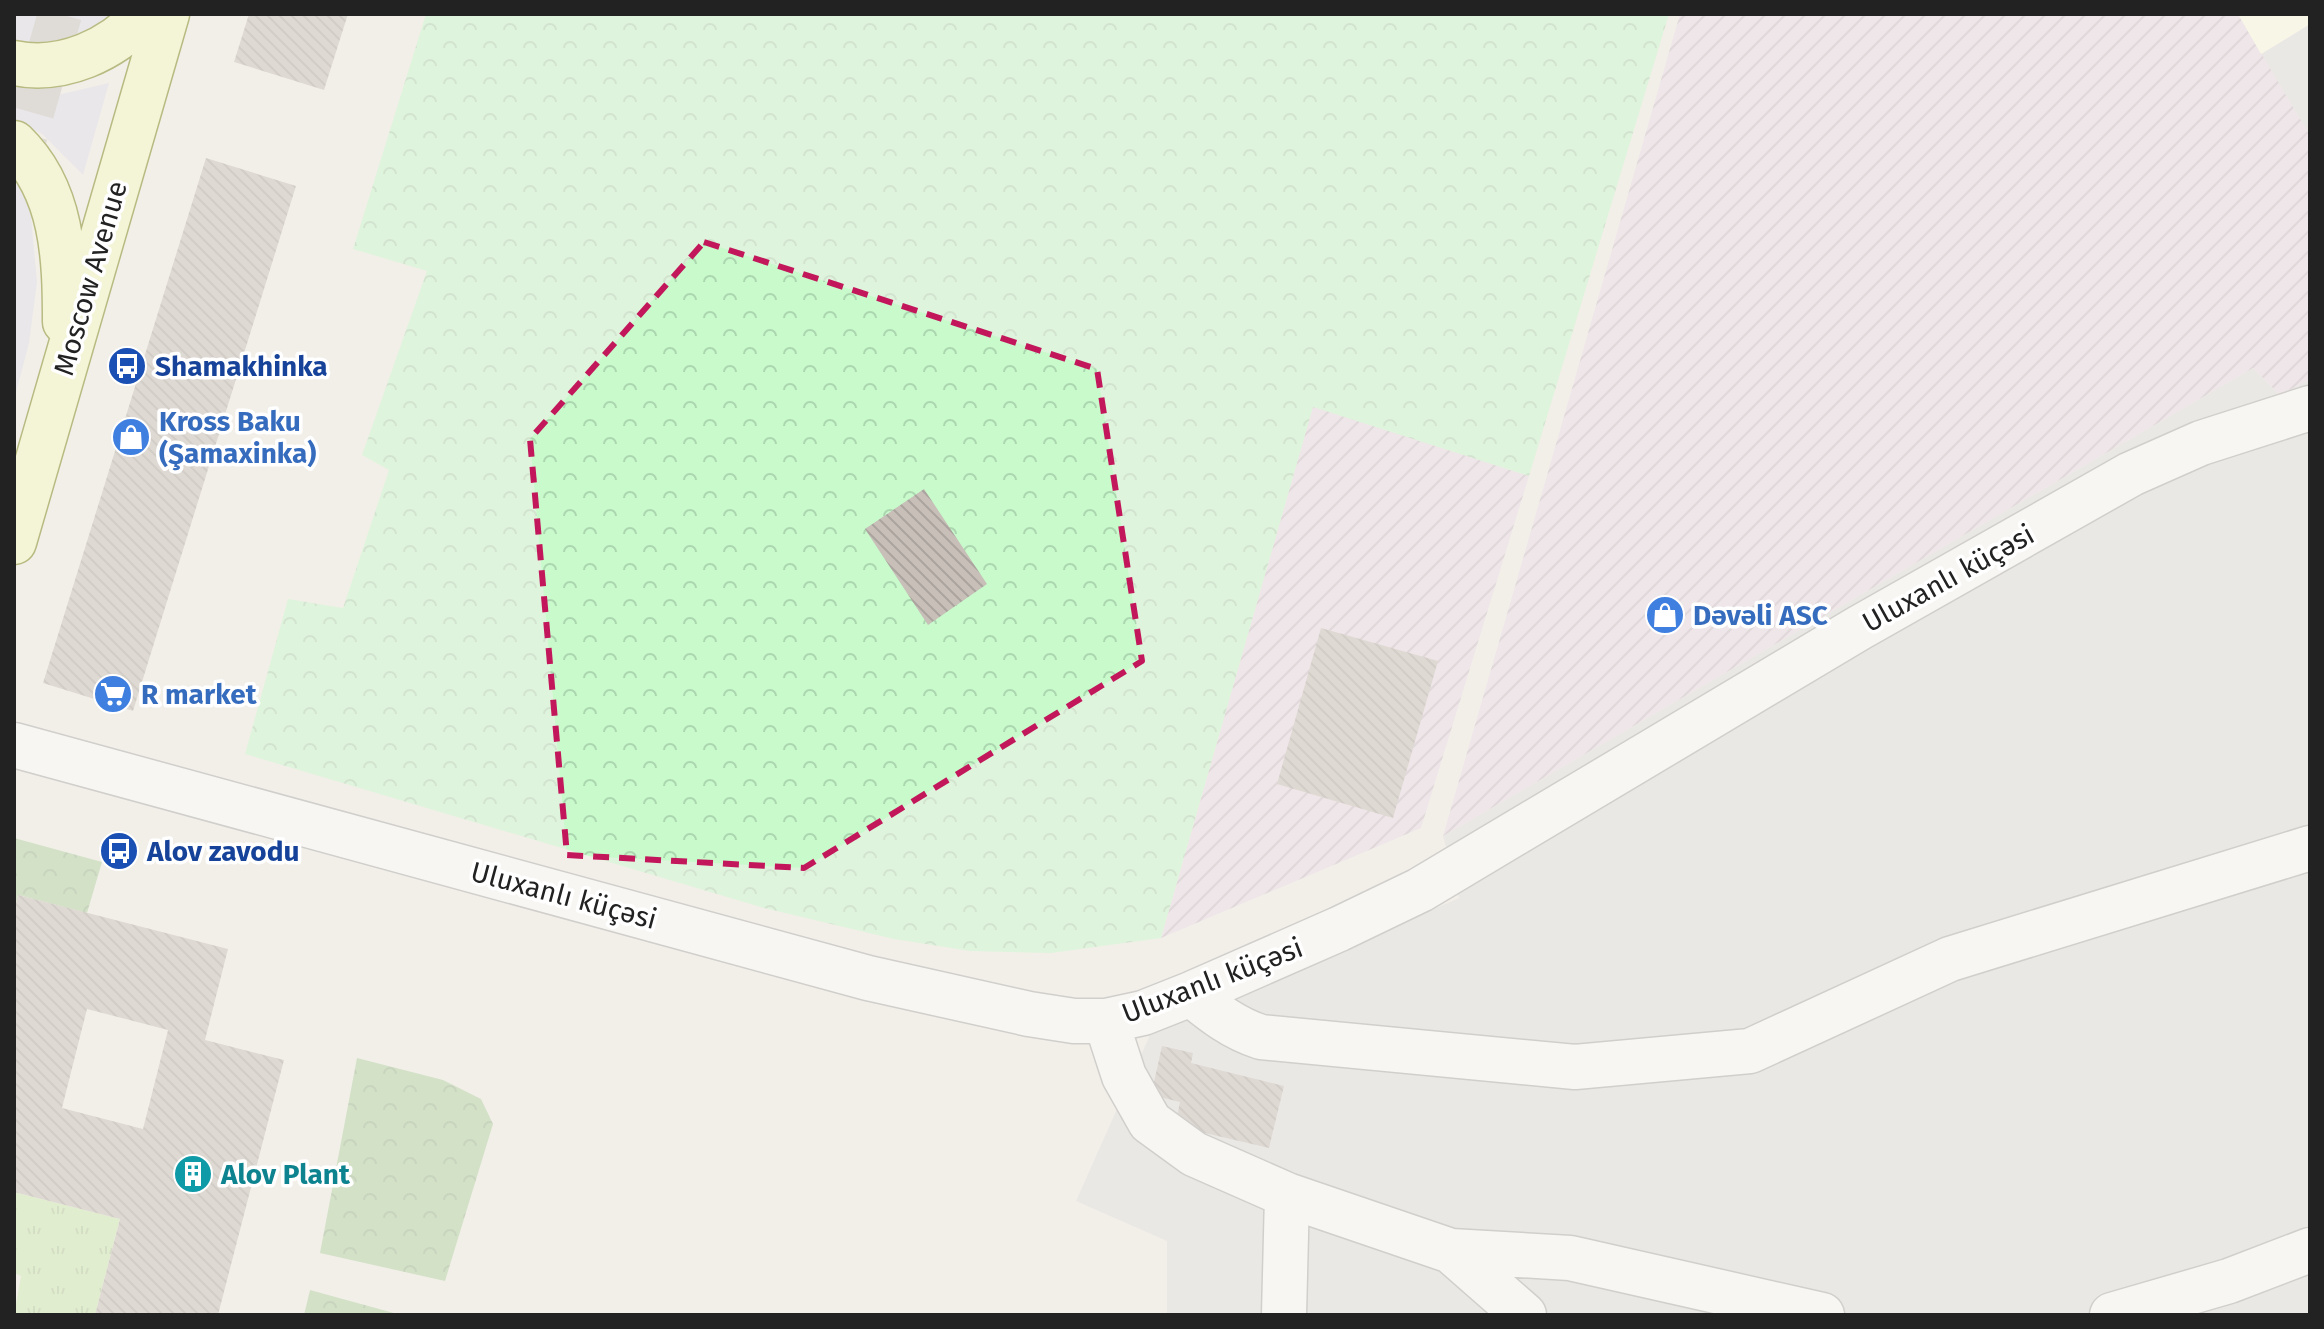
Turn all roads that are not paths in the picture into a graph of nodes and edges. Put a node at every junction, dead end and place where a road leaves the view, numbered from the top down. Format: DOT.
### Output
graph roads {
  1 [pos="145,14"];
  2 [pos="167,14"];
  3 [pos="14,63"];
  4 [pos="14,143"];
  5 [pos="65,365"];
  6 [pos="2310,408"];
  7 [pos="14,542"];
  8 [pos="14,745"];
  9 [pos="2310,848"];
  10 [pos="1191,994"];
  11 [pos="1106,1021"];
  12 [pos="1287,1195"];
  13 [pos="2310,1250"];
  14 [pos="1451,1251"];
  15 [pos="1284,1315"];
  16 [pos="1524,1315"];
  17 [pos="1822,1315"];
  18 [pos="2112,1315"];
  1 -- 3 [label="main road"];
  2 -- 5 [label="main road, Moscow Avenue"];
  4 -- 5 [label="main road"];
  5 -- 7 [label="main road, Moscow Avenue"];
  6 -- 10 [label="street, Uluxanlı küçəsi"];
  8 -- 11 [label="street, Uluxanlı küçəsi"];
  9 -- 10 [label="street"];
  10 -- 11 [label="street, Uluxanlı küçəsi"];
  11 -- 12 [label="street"];
  12 -- 14 [label="street"];
  12 -- 15 [label="street"];
  13 -- 18 [label="street"];
  14 -- 16 [label="street"];
  14 -- 17 [label="street"];
}
